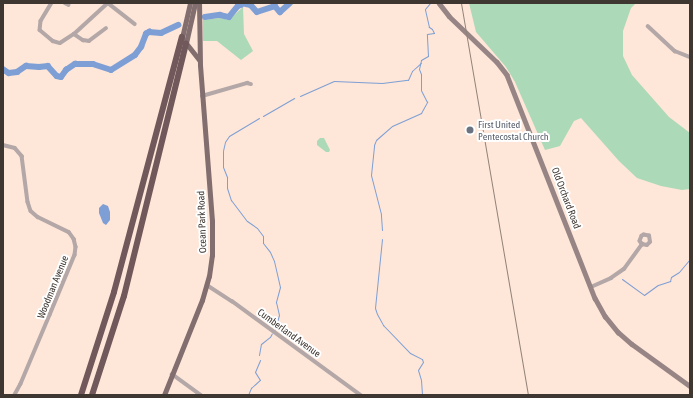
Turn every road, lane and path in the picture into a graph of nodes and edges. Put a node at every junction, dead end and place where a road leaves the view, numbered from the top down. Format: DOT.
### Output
graph roads {
  1 [pos="52,3"];
  2 [pos="108,3"];
  3 [pos="190,3"];
  4 [pos="195,3"];
  5 [pos="199,3"];
  6 [pos="439,3"];
  7 [pos="135,24"];
  8 [pos="648,26"];
  9 [pos="106,28"];
  10 [pos="74,34"];
  11 [pos="182,37"];
  12 [pos="186,43"];
  13 [pos="200,46"];
  14 [pos="192,49"];
  15 [pos="690,57"];
  16 [pos="200,65"];
  17 [pos="251,84"];
  18 [pos="202,96"];
  19 [pos="3,145"];
  20 [pos="642,244"];
  21 [pos="207,285"];
  22 [pos="591,287"];
  23 [pos="172,374"];
  24 [pos="690,386"];
  25 [pos="15,395"];
  26 [pos="81,395"];
  27 [pos="92,395"];
  28 [pos="164,395"];
  29 [pos="200,395"];
  30 [pos="361,395"];
  1 -- 10 [label="street"];
  2 -- 7 [label="street"];
  2 -- 10 [label="street"];
  3 -- 11 [label="main road"];
  4 -- 12 [label="main road"];
  5 -- 13 [label="main road, Ocean Park Road"];
  6 -- 22 [label="street, Old Orchard Road"];
  8 -- 15 [label="street"];
  9 -- 10 [label="street"];
  11 -- 12 [label="main road, Ocean Park Road"];
  11 -- 26 [label="highway"];
  12 -- 14 [label="main road, Ocean Park Road"];
  12 -- 27 [label="highway"];
  13 -- 14 [label="main road"];
  13 -- 16 [label="main road, Ocean Park Road"];
  14 -- 16 [label="main road, Ocean Park Road"];
  16 -- 18 [label="main road, Ocean Park Road"];
  17 -- 18 [label="street"];
  18 -- 21 [label="main road, Ocean Park Road"];
  19 -- 25 [label="street, Woodman Avenue"];
  20 -- 22 [label="street"];
  21 -- 23 [label="main road, Ocean Park Road"];
  21 -- 30 [label="street, Cumberland Avenue"];
  22 -- 24 [label="street, Old Orchard Road"];
  23 -- 28 [label="main road, Ocean Park Road"];
  23 -- 29 [label="street"];
}
